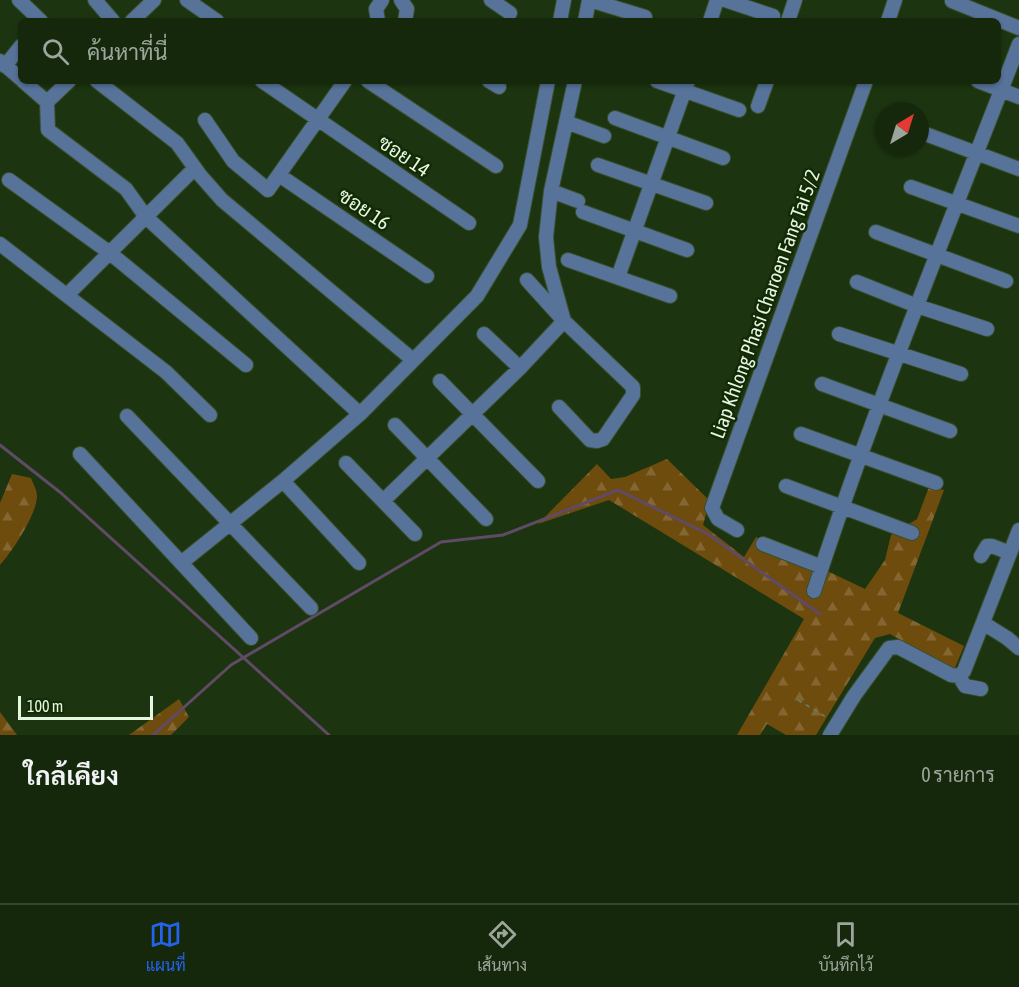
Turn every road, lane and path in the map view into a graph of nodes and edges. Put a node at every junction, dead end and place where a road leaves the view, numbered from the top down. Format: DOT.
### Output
graph roads {
  1 [pos="19,0"];
  2 [pos="95,0"];
  3 [pos="154,0"];
  4 [pos="187,0"];
  5 [pos="401,0"];
  6 [pos="491,0"];
  7 [pos="564,0"];
  8 [pos="590,0"];
  9 [pos="717,0"];
  10 [pos="725,0"];
  11 [pos="795,0"];
  12 [pos="895,0"];
  13 [pos="952,1"];
  14 [pos="510,13"];
  15 [pos="645,16"];
  16 [pos="773,16"];
  17 [pos="38,18"];
  18 [pos="110,18"];
  19 [pos="135,18"];
  20 [pos="212,18"];
  21 [pos="406,18"];
  22 [pos="561,18"];
  23 [pos="586,18"];
  24 [pos="711,18"];
  25 [pos="789,18"];
  26 [pos="889,18"];
  27 [pos="994,18"];
  28 [pos="1001,21"];
  29 [pos="1019,28"];
  30 [pos="1019,45"];
  31 [pos="18,49"];
  32 [pos="2,63"];
  33 [pos="18,77"];
  34 [pos="27,84"];
  35 [pos="66,84"];
  36 [pos="101,84"];
  37 [pos="266,84"];
  38 [pos="343,84"];
  39 [pos="373,84"];
  40 [pos="547,84"];
  41 [pos="573,84"];
  42 [pos="766,84"];
  43 [pos="865,84"];
  44 [pos="986,84"];
  45 [pos="687,86"];
  46 [pos="1001,90"];
  47 [pos="1019,97"];
  48 [pos="47,102"];
  49 [pos="758,106"];
  50 [pos="739,110"];
  51 [pos="615,118"];
  52 [pos="205,120"];
  53 [pos="317,120"];
  54 [pos="566,122"];
  55 [pos="604,135"];
  56 [pos="929,135"];
  57 [pos="668,137"];
  58 [pos="977,153"];
  59 [pos="723,158"];
  60 [pos="598,165"];
  61 [pos="496,166"];
  62 [pos="195,168"];
  63 [pos="1019,169"];
  64 [pos="279,175"];
  65 [pos="9,180"];
  66 [pos="651,185"];
  67 [pos="911,187"];
  68 [pos="551,191"];
  69 [pos="706,203"];
  70 [pos="957,203"];
  71 [pos="146,217"];
  72 [pos="469,223"];
  73 [pos="1019,226"];
  74 [pos="635,230"];
  75 [pos="876,232"];
  76 [pos="0,244"];
  77 [pos="687,250"];
  78 [pos="110,253"];
  79 [pos="936,254"];
  80 [pos="568,260"];
  81 [pos="427,276"];
  82 [pos="618,277"];
  83 [pos="527,280"];
  84 [pos="1006,281"];
  85 [pos="856,282"];
  86 [pos="68,295"];
  87 [pos="670,296"];
  88 [pos="917,306"];
  89 [pos="564,321"];
  90 [pos="987,329"];
  91 [pos="484,334"];
  92 [pos="839,334"];
  93 [pos="900,354"];
  94 [pos="413,360"];
  95 [pos="246,365"];
  96 [pos="520,368"];
  97 [pos="961,374"];
  98 [pos="440,381"];
  99 [pos="822,384"];
  100 [pos="880,405"];
  101 [pos="559,407"];
  102 [pos="360,414"];
  103 [pos="471,414"];
  104 [pos="210,415"];
  105 [pos="127,416"];
  106 [pos="395,425"];
  107 [pos="950,431"];
  108 [pos="801,435"];
  109 [pos="80,454"];
  110 [pos="861,455"];
  111 [pos="426,457"];
  112 [pos="346,463"];
  113 [pos="283,481"];
  114 [pos="538,481"];
  115 [pos="936,483"];
  116 [pos="786,486"];
  117 [pos="382,501"];
  118 [pos="842,505"];
  119 [pos="486,519"];
  120 [pos="230,524"];
  121 [pos="737,530"];
  122 [pos="1019,530"];
  123 [pos="912,532"];
  124 [pos="415,534"];
  125 [pos="763,544"];
  126 [pos="1010,553"];
  127 [pos="981,556"];
  128 [pos="182,562"];
  129 [pos="359,563"];
  130 [pos="822,567"];
  131 [pos="814,591"];
  132 [pos="311,608"];
  133 [pos="983,623"];
  134 [pos="251,638"];
  135 [pos="1019,648"];
  136 [pos="959,676"];
  137 [pos="981,689"];
  138 [pos="798,700"];
  139 [pos="834,730"];
  1 -- 17 [label="street"];
  2 -- 18 [label="street"];
  3 -- 19 [label="street"];
  4 -- 20 [label="street"];
  5 -- 21 [label="street"];
  6 -- 14 [label="street"];
  7 -- 22 [label="street"];
  8 -- 15 [label="street"];
  8 -- 23 [label="street"];
  9 -- 24 [label="street"];
  10 -- 16 [label="street"];
  11 -- 25 [label="street"];
  12 -- 26 [label="street"];
  13 -- 27 [label="street"];
  28 -- 29 [label="street"];
  30 -- 46 [label="street"];
  31 -- 32 [label="street"];
  32 -- 33 [label="street"];
  34 -- 48 [label="street"];
  35 -- 48 [label="street"];
  36 -- 62 [label="street"];
  37 -- 53 [label="street, ซอย 14"];
  38 -- 53 [label="street"];
  39 -- 61 [label="street"];
  40 -- 94 [label="street"];
  41 -- 54 [label="street"];
  42 -- 49 [label="street"];
  43 -- 121 [label="street, Liap Khlong Phasi Charoen Fang Tai 5/2"];
  44 -- 46 [label="street"];
  45 -- 50 [label="street"];
  45 -- 57 [label="street"];
  46 -- 47 [label="street"];
  46 -- 58 [label="street"];
  48 -- 71 [label="street"];
  51 -- 57 [label="street"];
  52 -- 64 [label="street"];
  53 -- 64 [label="street"];
  53 -- 72 [label="street, ซอย 14"];
  54 -- 55 [label="street"];
  54 -- 68 [label="street"];
  56 -- 58 [label="street"];
  57 -- 59 [label="street"];
  57 -- 66 [label="street"];
  58 -- 63 [label="street"];
  58 -- 70 [label="street"];
  60 -- 66 [label="street"];
  62 -- 71 [label="street"];
  62 -- 94 [label="street"];
  64 -- 81 [label="street, ซอย 16"];
  65 -- 78 [label="street"];
  66 -- 69 [label="street"];
  66 -- 74 [label="street"];
  67 -- 70 [label="street"];
  68 -- 74 [label="street"];
  68 -- 89 [label="street"];
  70 -- 73 [label="street"];
  70 -- 79 [label="street"];
  71 -- 78 [label="street"];
  71 -- 102 [label="street"];
  74 -- 77 [label="street"];
  74 -- 82 [label="street"];
  75 -- 79 [label="street"];
  76 -- 86 [label="street"];
  78 -- 86 [label="street"];
  78 -- 95 [label="street"];
  79 -- 84 [label="street"];
  79 -- 88 [label="street"];
  80 -- 82 [label="street"];
  82 -- 87 [label="street"];
  83 -- 89 [label="street"];
  85 -- 88 [label="street"];
  86 -- 104 [label="street"];
  88 -- 90 [label="street"];
  88 -- 93 [label="street"];
  89 -- 96 [label="street"];
  89 -- 101 [label="street"];
  91 -- 96 [label="street"];
  92 -- 93 [label="street"];
  93 -- 97 [label="street"];
  93 -- 100 [label="street"];
  94 -- 102 [label="street"];
  96 -- 103 [label="street"];
  98 -- 103 [label="street"];
  99 -- 100 [label="street"];
  100 -- 107 [label="street"];
  100 -- 110 [label="street"];
  102 -- 113 [label="street"];
  103 -- 111 [label="street"];
  103 -- 114 [label="street"];
  105 -- 120 [label="street"];
  106 -- 111 [label="street"];
  108 -- 110 [label="street"];
  109 -- 128 [label="street"];
  110 -- 115 [label="street"];
  110 -- 118 [label="street"];
  111 -- 117 [label="street"];
  111 -- 119 [label="street"];
  112 -- 117 [label="street"];
  113 -- 120 [label="street"];
  113 -- 129 [label="street"];
  116 -- 118 [label="street"];
  117 -- 124 [label="street"];
  118 -- 123 [label="street"];
  118 -- 130 [label="street"];
  120 -- 128 [label="street"];
  120 -- 132 [label="street"];
  122 -- 126 [label="street"];
  125 -- 130 [label="street"];
  126 -- 127 [label="street"];
  126 -- 133 [label="street"];
  128 -- 134 [label="street"];
  130 -- 131 [label="street"];
  133 -- 135 [label="street"];
  133 -- 136 [label="street"];
  136 -- 137 [label="street"];
  136 -- 139 [label="street"];
  138 -- 139 [label="path"];
}
